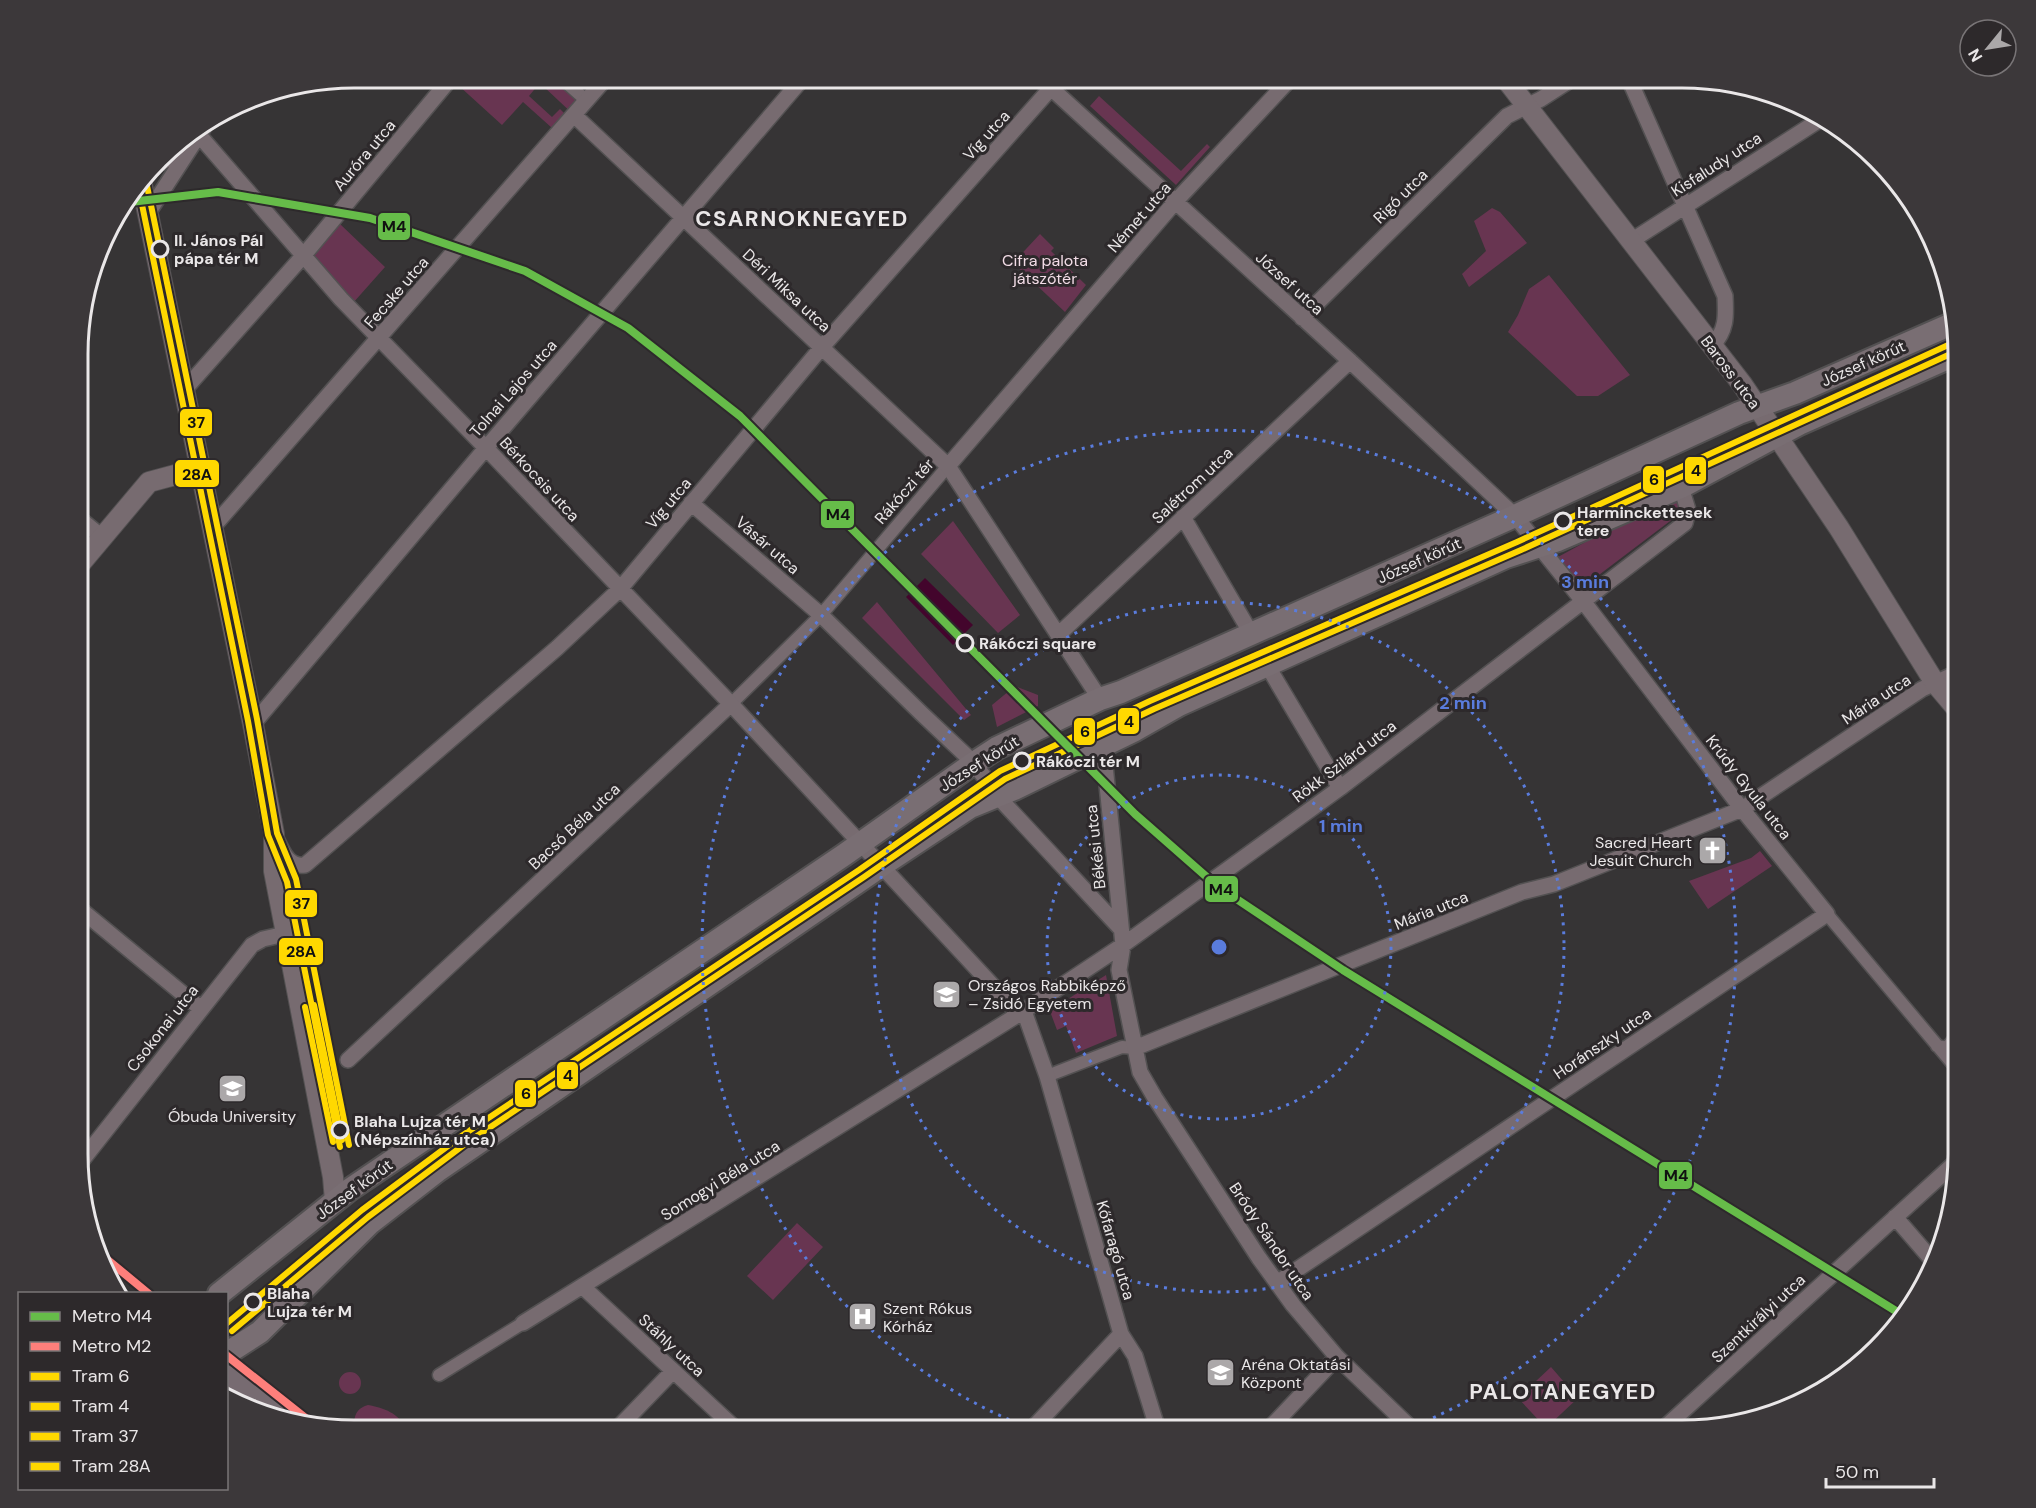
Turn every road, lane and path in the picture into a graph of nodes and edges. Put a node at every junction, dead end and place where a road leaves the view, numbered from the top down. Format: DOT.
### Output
graph roads {
  1 [pos="442,89"];
  2 [pos="573,89"];
  3 [pos="597,89"];
  4 [pos="794,89"];
  5 [pos="1041,89"];
  6 [pos="1053,89"];
  7 [pos="1281,89"];
  8 [pos="1514,89"];
  9 [pos="1556,89"];
  10 [pos="1634,89"];
  11 [pos="587,101"];
  12 [pos="1527,106"];
  13 [pos="574,116"];
  14 [pos="1814,124"];
  15 [pos="202,137"];
  16 [pos="188,148"];
  17 [pos="144,193"];
  18 [pos="1175,202"];
  19 [pos="1686,205"];
  20 [pos="148,213"];
  21 [pos="684,217"];
  22 [pos="1631,241"];
  23 [pos="303,256"];
  24 [pos="1302,318"];
  25 [pos="1946,327"];
  26 [pos="378,340"];
  27 [pos="1712,346"];
  28 [pos="822,347"];
  29 [pos="1948,358"];
  30 [pos="1350,362"];
  31 [pos="185,389"];
  32 [pos="1758,408"];
  33 [pos="1777,437"];
  34 [pos="486,448"];
  35 [pos="948,466"];
  36 [pos="201,468"];
  37 [pos="1681,487"];
  38 [pos="691,503"];
  39 [pos="1515,516"];
  40 [pos="1183,518"];
  41 [pos="88,526"];
  42 [pos="212,528"];
  43 [pos="102,537"];
  44 [pos="1539,546"];
  45 [pos="88,554"];
  46 [pos="620,589"];
  47 [pos="1583,601"];
  48 [pos="821,615"];
  49 [pos="1058,635"];
  50 [pos="1252,635"];
  51 [pos="1267,665"];
  52 [pos="1948,677"];
  53 [pos="1935,683"];
  54 [pos="1948,698"];
  55 [pos="1100,699"];
  56 [pos="731,704"];
  57 [pos="253,724"];
  58 [pos="1103,745"];
  59 [pos="974,763"];
  60 [pos="1340,788"];
  61 [pos="997,795"];
  62 [pos="1742,809"];
  63 [pos="274,834"];
  64 [pos="860,844"];
  65 [pos="881,866"];
  66 [pos="1827,914"];
  67 [pos="88,916"];
  68 [pos="1121,929"];
  69 [pos="285,934"];
  70 [pos="1123,945"];
  71 [pos="200,1008"];
  72 [pos="1021,1012"];
  73 [pos="1135,1048"];
  74 [pos="1947,1048"];
  75 [pos="348,1060"];
  76 [pos="1047,1076"];
  77 [pos="88,1153"];
  78 [pos="1947,1170"];
  79 [pos="335,1201"];
  80 [pos="1895,1217"];
  81 [pos="1927,1254"];
  82 [pos="1277,1283"];
  83 [pos="583,1287"];
  84 [pos="220,1292"];
  85 [pos="523,1323"];
  86 [pos="1121,1334"];
  87 [pos="228,1353"];
  88 [pos="1336,1357"];
  89 [pos="673,1371"];
  90 [pos="439,1375"];
  91 [pos="228,1378"];
  92 [pos="258,1401"];
  93 [pos="626,1420"];
  94 [pos="726,1420"];
  95 [pos="1039,1420"];
  96 [pos="1155,1420"];
  97 [pos="1277,1420"];
  98 [pos="1402,1420"];
  99 [pos="1673,1420"];
  1 -- 23 [label="street, Auróra utca"];
  2 -- 11 [label="street"];
  3 -- 11 [label="street, Fecske utca"];
  4 -- 21 [label="street, Tolnai Lajos utca"];
  5 -- 28 [label="street, Víg utca"];
  6 -- 18 [label="street, József utca"];
  7 -- 18 [label="street, Német utca"];
  8 -- 12 [label="street, Baross utca"];
  9 -- 12 [label="street, Rigó utca"];
  10 -- 19 [label="street"];
  11 -- 13 [label="street, Fecske utca"];
  12 -- 22 [label="street, Baross utca"];
  12 -- 24 [label="street, Rigó utca"];
  13 -- 21 [label="street, Déri Miksa utca"];
  13 -- 26 [label="street, Fecske utca"];
  14 -- 19 [label="street, Kisfaludy utca"];
  15 -- 23 [label="street, Bérkocsis utca"];
  16 -- 20 [label="street"];
  17 -- 20 [label="street"];
  18 -- 24 [label="street, József utca"];
  18 -- 35 [label="street, Német utca"];
  19 -- 22 [label="street, Kisfaludy utca"];
  19 -- 27 [label="street"];
  20 -- 31 [label="street"];
  21 -- 28 [label="street, Déri Miksa utca"];
  21 -- 34 [label="street, Tolnai Lajos utca"];
  22 -- 27 [label="street, Baross utca"];
  23 -- 26 [label="street, Bérkocsis utca"];
  23 -- 31 [label="street, Auróra utca"];
  24 -- 30 [label="street, József utca"];
  25 -- 32 [label="main road, József körút"];
  26 -- 34 [label="street, Bérkocsis utca"];
  26 -- 42 [label="street, Fecske utca"];
  27 -- 32 [label="street, Baross utca"];
  28 -- 35 [label="street, Déri Miksa utca"];
  28 -- 38 [label="street, Víg utca"];
  29 -- 33 [label="main road, József körút"];
  30 -- 39 [label="street, József utca"];
  30 -- 40 [label="street, Salétrom utca"];
  31 -- 36 [label="street"];
  32 -- 33 [label="street, Baross utca"];
  32 -- 39 [label="main road, József körút"];
  33 -- 37 [label="main road, József körút"];
  33 -- 53 [label="street, Baross utca"];
  34 -- 46 [label="street, Bérkocsis utca"];
  34 -- 57 [label="street, Tolnai Lajos utca"];
  35 -- 48 [label="street, Rákóczi tér"];
  35 -- 49 [label="street, Rákóczi tér"];
  36 -- 42 [label="street"];
  36 -- 43 [label="street"];
  37 -- 44 [label="main road, József körút"];
  37 -- 47 [label="street"];
  38 -- 46 [label="street, Víg utca"];
  38 -- 48 [label="street, Vásár utca"];
  39 -- 44 [label="street, József utca"];
  39 -- 50 [label="main road, József körút"];
  40 -- 49 [label="street, Salétrom utca"];
  40 -- 50 [label="street"];
  41 -- 43 [label="street"];
  42 -- 57 [label="street"];
  43 -- 45 [label="street"];
  44 -- 47 [label="street, Krúdy Gyula utca"];
  44 -- 51 [label="main road, József körút"];
  46 -- 56 [label="street, Bérkocsis utca"];
  46 -- 63 [label="street, Víg utca"];
  47 -- 60 [label="street, Rökk Szilárd utca"];
  47 -- 62 [label="street, Krúdy Gyula utca"];
  48 -- 56 [label="street, Bacsó Béla utca"];
  48 -- 59 [label="street"];
  49 -- 55 [label="street, Rákóczi tér"];
  50 -- 55 [label="main road, József körút"];
  51 -- 58 [label="main road, József körút"];
  51 -- 60 [label="street"];
  52 -- 53 [label="street, Mária utca"];
  53 -- 54 [label="street, Baross utca"];
  53 -- 62 [label="street, Mária utca"];
  55 -- 59 [label="main road, József körút"];
  56 -- 64 [label="street, Bérkocsis utca"];
  56 -- 75 [label="street, Bacsó Béla utca"];
  57 -- 63 [label="street"];
  58 -- 61 [label="main road, József körút"];
  58 -- 68 [label="street, Békési utca"];
  59 -- 61 [label="street"];
  59 -- 64 [label="main road, József körút"];
  60 -- 70 [label="street, Rökk Szilárd utca"];
  61 -- 65 [label="main road, József körút"];
  61 -- 68 [label="street"];
  62 -- 66 [label="street, Krúdy Gyula utca"];
  62 -- 73 [label="street, Mária utca"];
  63 -- 69 [label="street"];
  64 -- 65 [label="street, Bérkocsis utca"];
  64 -- 79 [label="main road, József körút"];
  65 -- 72 [label="street, Bérkocsis utca"];
  65 -- 87 [label="main road, József körút"];
  66 -- 74 [label="street, Krúdy Gyula utca"];
  66 -- 82 [label="street, Horánszky utca"];
  67 -- 71 [label="street"];
  68 -- 70 [label="street, Békési utca"];
  69 -- 71 [label="street, Csokonai utca"];
  69 -- 79 [label="street"];
  70 -- 72 [label="street, Rökk Szilárd utca"];
  70 -- 73 [label="street, Bródy Sándor utca"];
  71 -- 77 [label="street, Csokonai utca"];
  72 -- 76 [label="street, Kőfaragó utca"];
  72 -- 83 [label="street, Somogyi Béla utca"];
  73 -- 76 [label="street"];
  73 -- 82 [label="street, Bródy Sándor utca"];
  76 -- 86 [label="street, Kőfaragó utca"];
  78 -- 80 [label="street, Szentkirályi utca"];
  79 -- 84 [label="main road, József körút"];
  80 -- 81 [label="street"];
  80 -- 99 [label="street, Szentkirályi utca"];
  82 -- 88 [label="street, Bródy Sándor utca"];
  83 -- 85 [label="street, Somogyi Béla utca"];
  83 -- 89 [label="street, Stáhly utca"];
  85 -- 90 [label="street, Somogyi Béla utca"];
  86 -- 95 [label="street"];
  86 -- 96 [label="street, Kőfaragó utca"];
  88 -- 97 [label="street"];
  88 -- 98 [label="street, Bródy Sándor utca"];
  89 -- 93 [label="street"];
  89 -- 94 [label="street, Stáhly utca"];
  91 -- 92 [label="main road"];
}
